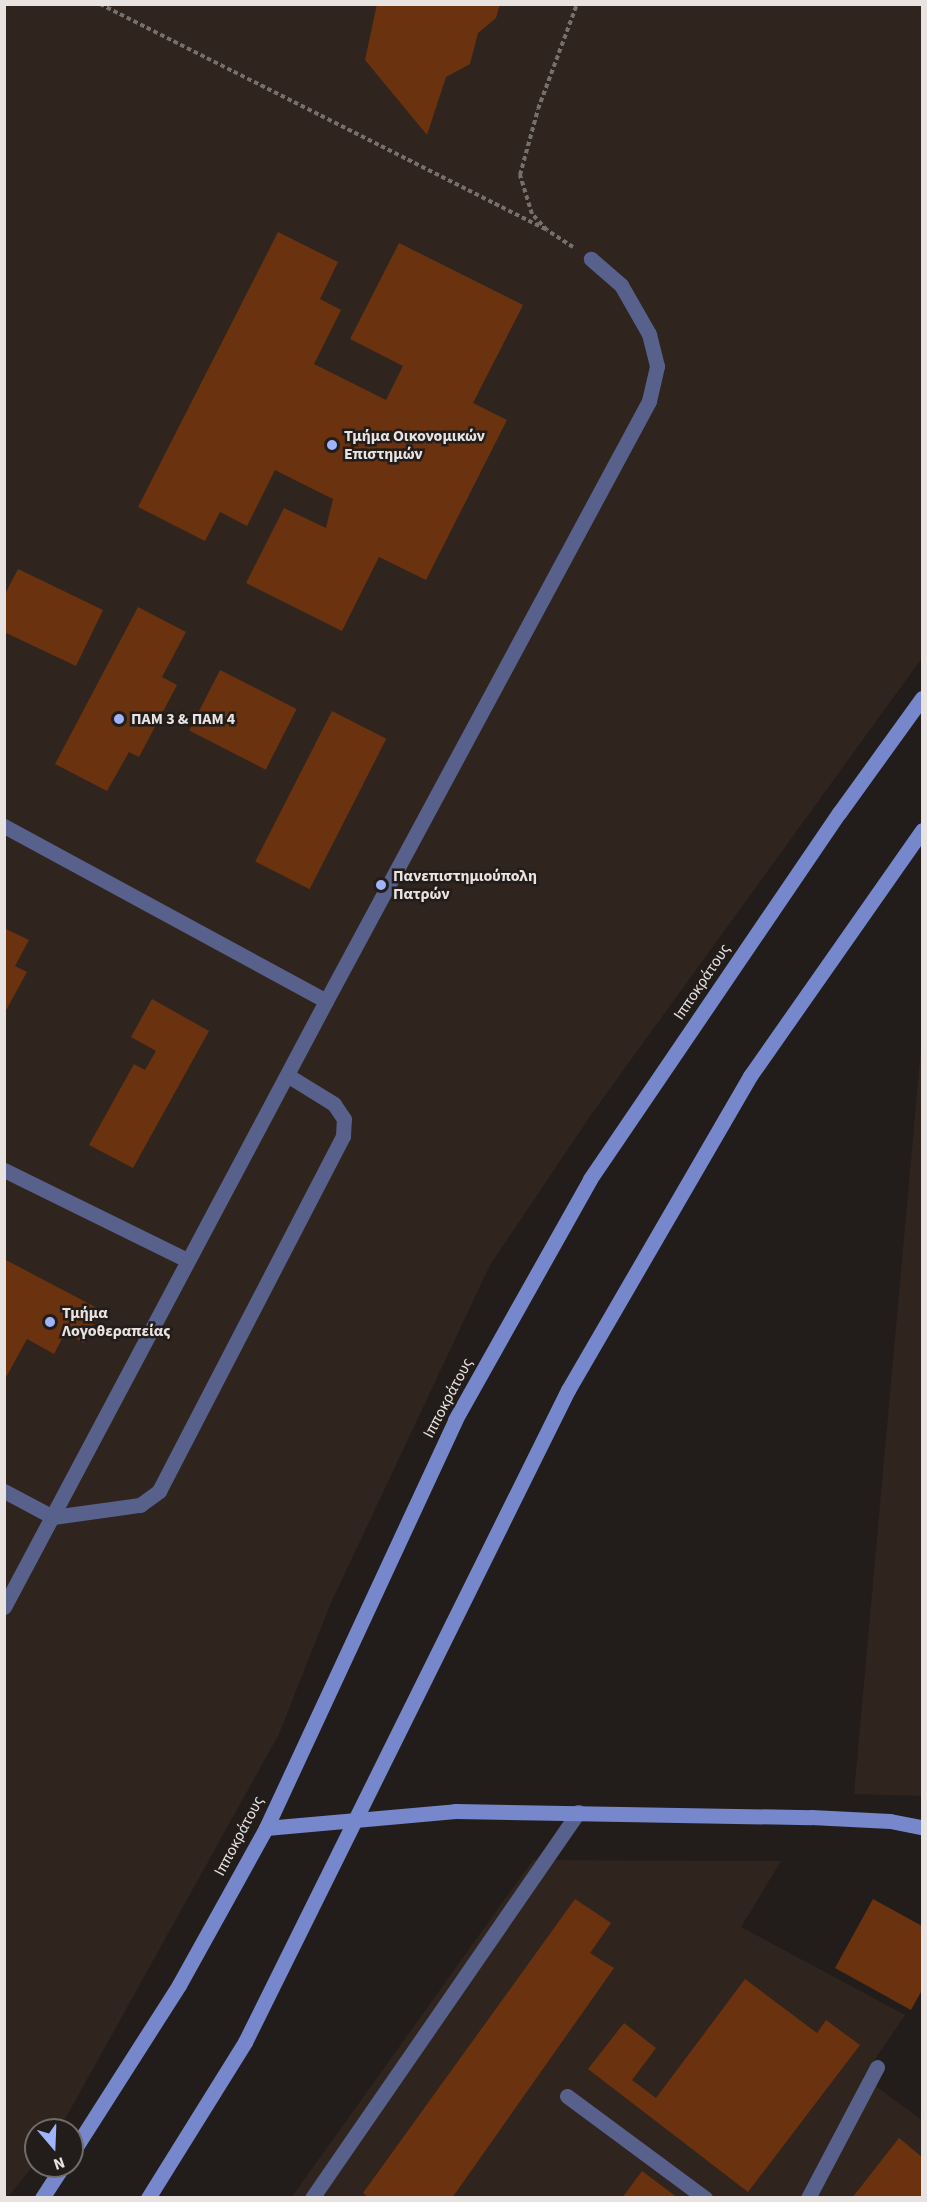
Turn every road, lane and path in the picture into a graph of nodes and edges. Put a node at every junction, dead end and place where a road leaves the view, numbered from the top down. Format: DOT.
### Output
graph roads {
  1 [pos="100,4"];
  2 [pos="577,4"];
  3 [pos="547,230"];
  4 [pos="591,259"];
  5 [pos="922,698"];
  6 [pos="4,826"];
  7 [pos="922,830"];
  8 [pos="326,1001"];
  9 [pos="287,1075"];
  10 [pos="4,1170"];
  11 [pos="187,1260"];
  12 [pos="4,1491"];
  13 [pos="53,1516"];
  14 [pos="4,1607"];
  15 [pos="578,1812"];
  16 [pos="356,1817"];
  17 [pos="922,1827"];
  18 [pos="266,1828"];
  19 [pos="877,2067"];
  20 [pos="567,2096"];
  21 [pos="84,2134"];
  22 [pos="55,2178"];
  23 [pos="42,2198"];
  24 [pos="148,2198"];
  25 [pos="312,2198"];
  26 [pos="705,2198"];
  27 [pos="808,2198"];
  1 -- 3 [label="path"];
  2 -- 3 [label="path"];
  3 -- 4 [label="path"];
  4 -- 8 [label="lane"];
  5 -- 18 [label="street, Ιπποκράτους"];
  6 -- 8 [label="lane"];
  7 -- 16 [label="street"];
  8 -- 9 [label="lane"];
  9 -- 11 [label="lane"];
  9 -- 13 [label="lane"];
  10 -- 11 [label="lane"];
  11 -- 13 [label="lane"];
  12 -- 13 [label="lane"];
  13 -- 14 [label="lane"];
  15 -- 16 [label="street"];
  15 -- 17 [label="street"];
  15 -- 25 [label="lane"];
  16 -- 18 [label="street"];
  16 -- 24 [label="street"];
  18 -- 21 [label="street, Ιπποκράτους"];
  19 -- 27 [label="lane"];
  20 -- 26 [label="lane"];
  22 -- 23 [label="street"];
}
